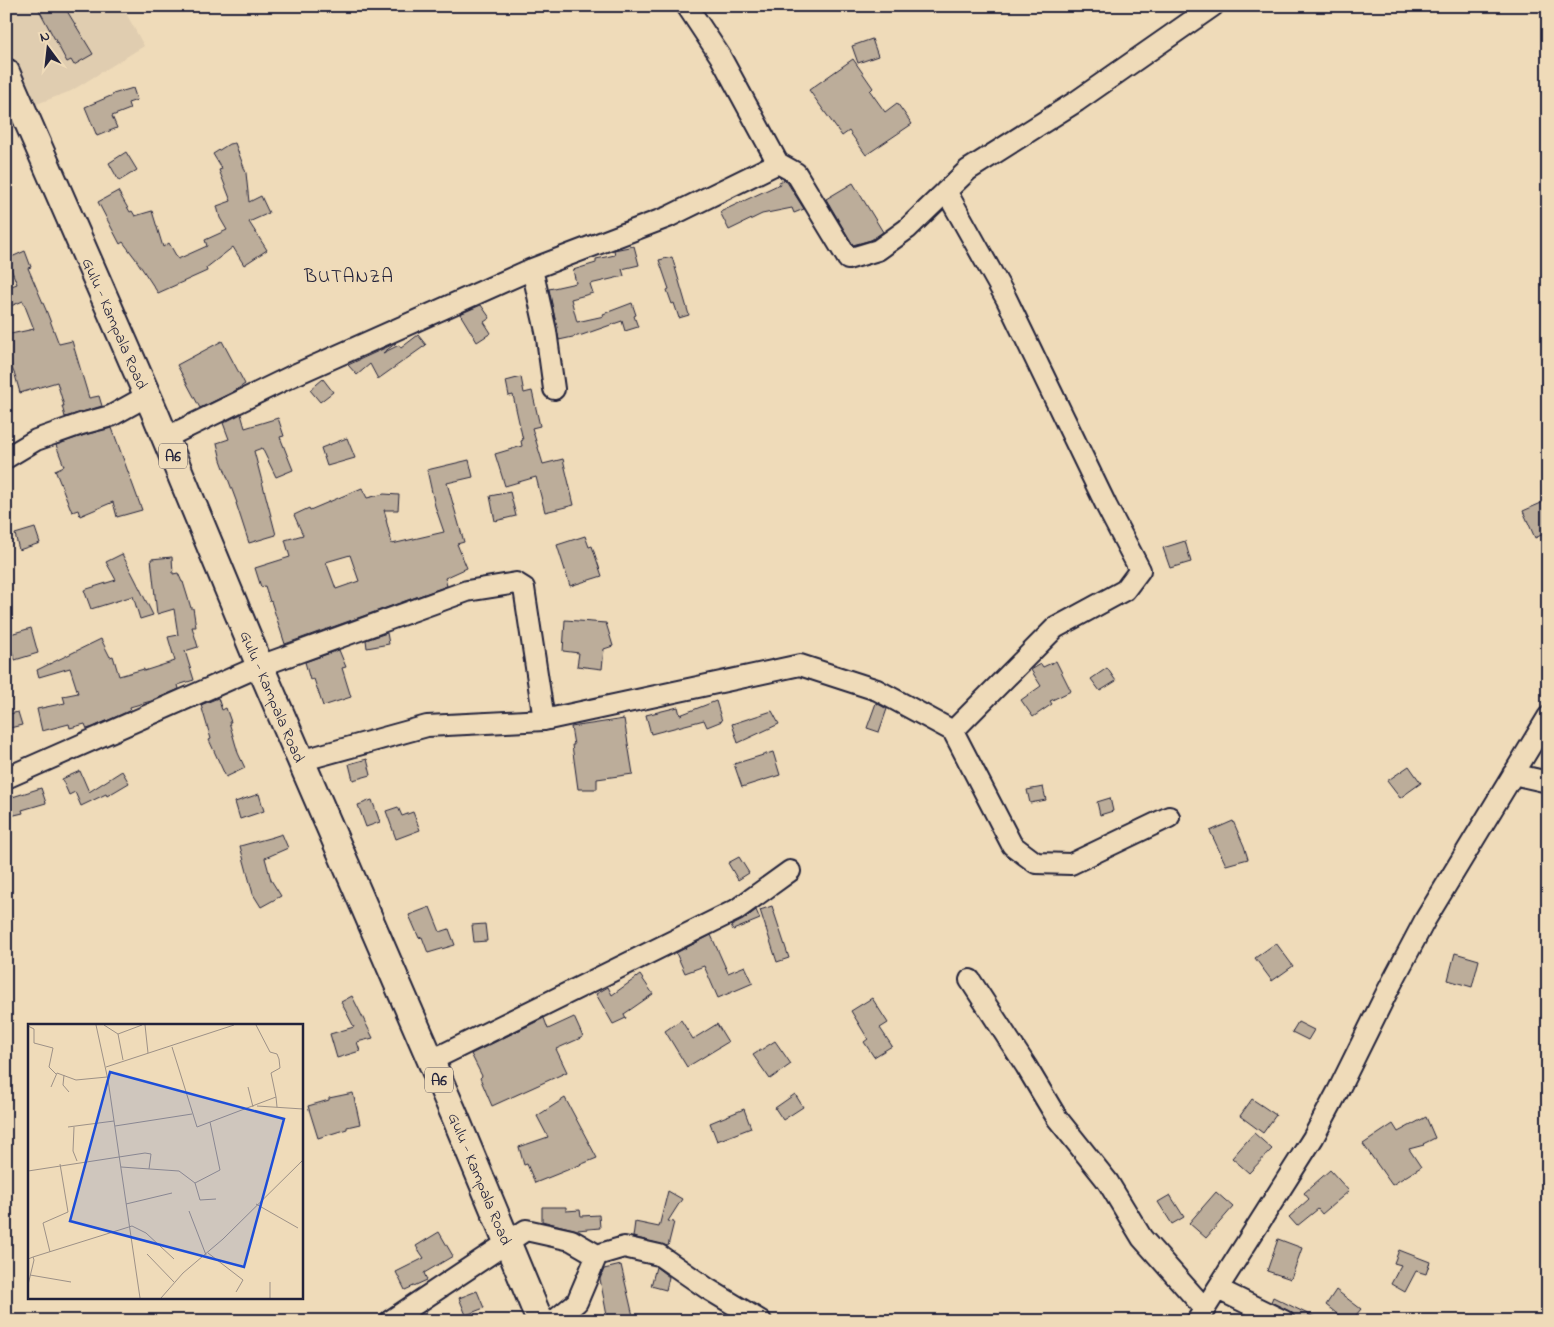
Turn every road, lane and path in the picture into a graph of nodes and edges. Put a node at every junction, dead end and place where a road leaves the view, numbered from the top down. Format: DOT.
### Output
graph roads {
  1 [pos="687,6"];
  2 [pos="1213,6"];
  3 [pos="6,72"];
  4 [pos="778,163"];
  5 [pos="946,191"];
  6 [pos="532,269"];
  7 [pos="554,389"];
  8 [pos="147,396"];
  9 [pos="165,438"];
  10 [pos="6,458"];
  11 [pos="260,666"];
  12 [pos="1548,717"];
  13 [pos="544,720"];
  14 [pos="954,731"];
  15 [pos="300,761"];
  16 [pos="1513,774"];
  17 [pos="6,778"];
  18 [pos="1548,782"];
  19 [pos="1169,817"];
  20 [pos="790,871"];
  21 [pos="970,980"];
  22 [pos="430,1060"];
  23 [pos="507,1242"];
  24 [pos="597,1255"];
  25 [pos="1218,1288"];
  26 [pos="1201,1315"];
  27 [pos="390,1321"];
  28 [pos="540,1321"];
  29 [pos="554,1321"];
  30 [pos="761,1321"];
  31 [pos="1284,1321"];
  1 -- 4 [label="street"];
  2 -- 5 [label="street"];
  3 -- 8 [label="main road, Gulu - Kampala Road / A6"];
  4 -- 5 [label="street"];
  4 -- 6 [label="street"];
  5 -- 14 [label="street"];
  6 -- 7 [label="street"];
  6 -- 9 [label="street"];
  8 -- 9 [label="main road, Gulu - Kampala Road / A6"];
  8 -- 10 [label="street"];
  9 -- 11 [label="main road, Gulu - Kampala Road / A6"];
  11 -- 13 [label="street"];
  11 -- 15 [label="main road, Gulu - Kampala Road / A6"];
  11 -- 17 [label="street"];
  12 -- 16 [label="street"];
  13 -- 14 [label="street"];
  13 -- 15 [label="street"];
  14 -- 19 [label="street"];
  15 -- 22 [label="main road, Gulu - Kampala Road / A6"];
  16 -- 18 [label="street"];
  16 -- 25 [label="street"];
  20 -- 22 [label="street"];
  21 -- 26 [label="street"];
  22 -- 23 [label="main road, Gulu - Kampala Road / A6"];
  23 -- 24 [label="street"];
  23 -- 27 [label="street"];
  23 -- 28 [label="main road, Gulu - Kampala Road / A6"];
  24 -- 29 [label="street"];
  24 -- 30 [label="street"];
  25 -- 26 [label="street"];
  25 -- 31 [label="street"];
}
